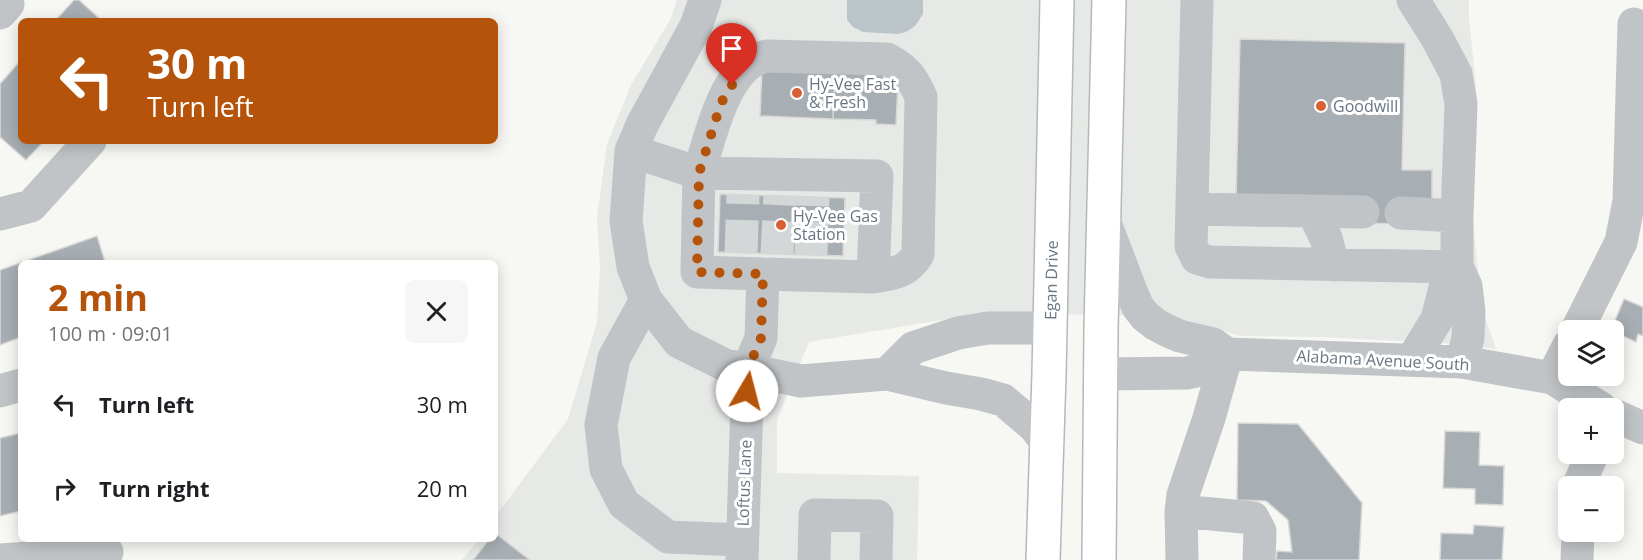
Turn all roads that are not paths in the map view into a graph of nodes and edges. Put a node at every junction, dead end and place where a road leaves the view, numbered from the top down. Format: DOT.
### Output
graph roads {
  1 [pos="705,0"];
  2 [pos="1057,0"];
  3 [pos="1109,0"];
  4 [pos="1197,0"];
  5 [pos="1400,0"];
  6 [pos="1413,0"];
  7 [pos="1634,24"];
  8 [pos="87,144"];
  9 [pos="631,151"];
  10 [pos="699,173"];
  11 [pos="1192,209"];
  12 [pos="1313,212"];
  13 [pos="1363,212"];
  14 [pos="1401,213"];
  15 [pos="0,214"];
  16 [pos="1457,216"];
  17 [pos="1104,220"];
  18 [pos="1333,265"];
  19 [pos="759,266"];
  20 [pos="1457,267"];
  21 [pos="873,277"];
  22 [pos="646,300"];
  23 [pos="1582,320"];
  24 [pos="1049,328"];
  25 [pos="1101,329"];
  26 [pos="1227,354"];
  27 [pos="1412,360"];
  28 [pos="1462,362"];
  29 [pos="1558,366"];
  30 [pos="748,369"];
  31 [pos="887,374"];
  32 [pos="1049,374"];
  33 [pos="1100,375"];
  34 [pos="1552,378"];
  35 [pos="18,386"];
  36 [pos="0,391"];
  37 [pos="1585,398"];
  38 [pos="1624,419"];
  39 [pos="1643,428"];
  40 [pos="1047,443"];
  41 [pos="1182,511"];
  42 [pos="1578,542"];
  43 [pos="742,550"];
  44 [pos="107,552"];
  45 [pos="0,560"];
  46 [pos="813,560"];
  47 [pos="876,560"];
  48 [pos="1043,560"];
  49 [pos="1099,560"];
  50 [pos="1182,560"];
  51 [pos="1259,560"];
  52 [pos="1577,560"];
  1 -- 9 [label="street"];
  2 -- 24 [label="highway, Egan Drive"];
  3 -- 17 [label="highway"];
  4 -- 11 [label="street"];
  5 -- 6 [label="street"];
  6 -- 16 [label="street"];
  7 -- 23 [label="street"];
  8 -- 15 [label="street"];
  9 -- 10 [label="street"];
  9 -- 22 [label="street"];
  10 -- 19 [label="street"];
  10 -- 21 [label="street"];
  10 -- 21 [label="street"];
  11 -- 12 [label="street"];
  11 -- 18 [label="street"];
  12 -- 13 [label="street"];
  12 -- 18 [label="street"];
  14 -- 16 [label="street"];
  16 -- 20 [label="street"];
  17 -- 25 [label="highway"];
  17 -- 26 [label="street, Alabama Avenue South"];
  18 -- 20 [label="street"];
  19 -- 21 [label="street"];
  19 -- 30 [label="street"];
  20 -- 27 [label="street"];
  20 -- 28 [label="street"];
  22 -- 30 [label="street"];
  22 -- 43 [label="street"];
  24 -- 25 [label="highway"];
  24 -- 31 [label="street"];
  24 -- 32 [label="highway, Egan Drive"];
  25 -- 33 [label="highway"];
  26 -- 27 [label="street, Alabama Avenue South"];
  26 -- 33 [label="street"];
  26 -- 41 [label="street"];
  27 -- 28 [label="street, Alabama Avenue South"];
  28 -- 34 [label="street, Alabama Avenue South"];
  29 -- 34 [label="street"];
  30 -- 31 [label="street"];
  30 -- 43 [label="street, Loftus Lane"];
  31 -- 40 [label="street"];
  32 -- 33 [label="highway"];
  32 -- 40 [label="highway, Egan Drive"];
  33 -- 49 [label="highway"];
  34 -- 37 [label="street, Alabama Avenue South"];
  35 -- 36 [label="street"];
  38 -- 39 [label="street"];
  40 -- 48 [label="highway, Egan Drive"];
  41 -- 50 [label="street"];
  41 -- 51 [label="street"];
  42 -- 52 [label="street"];
  44 -- 45 [label="street"];
  46 -- 47 [label="street"];
}
